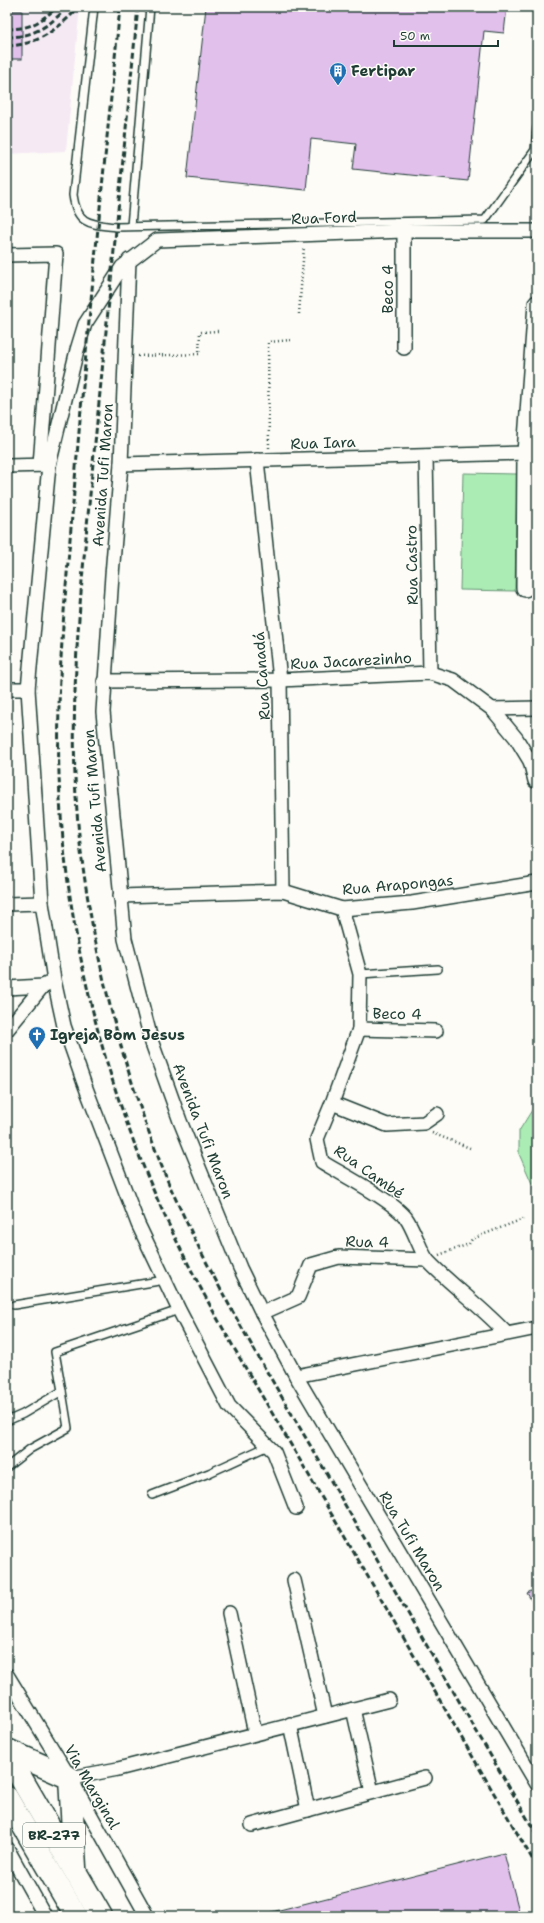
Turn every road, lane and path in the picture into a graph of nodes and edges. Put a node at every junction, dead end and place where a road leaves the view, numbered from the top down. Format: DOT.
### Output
graph roads {
  1 [pos="94,7"];
  2 [pos="150,7"];
  3 [pos="537,128"];
  4 [pos="131,226"];
  5 [pos="404,231"];
  6 [pos="537,231"];
  7 [pos="305,234"];
  8 [pos="7,255"];
  9 [pos="125,264"];
  10 [pos="537,304"];
  11 [pos="299,314"];
  12 [pos="218,331"];
  13 [pos="291,340"];
  14 [pos="404,348"];
  15 [pos="125,356"];
  16 [pos="526,453"];
  17 [pos="426,456"];
  18 [pos="263,460"];
  19 [pos="121,464"];
  20 [pos="45,465"];
  21 [pos="7,466"];
  22 [pos="525,588"];
  23 [pos="430,673"];
  24 [pos="280,680"];
  25 [pos="104,681"];
  26 [pos="7,689"];
  27 [pos="28,689"];
  28 [pos="537,708"];
  29 [pos="492,709"];
  30 [pos="535,781"];
  31 [pos="537,883"];
  32 [pos="283,891"];
  33 [pos="120,896"];
  34 [pos="42,902"];
  35 [pos="7,904"];
  36 [pos="342,909"];
  37 [pos="438,969"];
  38 [pos="360,974"];
  39 [pos="49,983"];
  40 [pos="7,988"];
  41 [pos="7,1030"];
  42 [pos="359,1030"];
  43 [pos="436,1031"];
  44 [pos="332,1103"];
  45 [pos="437,1114"];
  46 [pos="424,1123"];
  47 [pos="470,1148"];
  48 [pos="523,1219"];
  49 [pos="427,1260"];
  50 [pos="165,1280"];
  51 [pos="14,1305"];
  52 [pos="179,1310"];
  53 [pos="262,1314"];
  54 [pos="537,1328"];
  55 [pos="506,1333"];
  56 [pos="296,1376"];
  57 [pos="62,1391"];
  58 [pos="7,1421"];
  59 [pos="268,1446"];
  60 [pos="7,1467"];
  61 [pos="152,1495"];
  62 [pos="296,1508"];
  63 [pos="294,1580"];
  64 [pos="229,1613"];
  65 [pos="7,1675"];
  66 [pos="389,1700"];
  67 [pos="353,1709"];
  68 [pos="325,1716"];
  69 [pos="290,1724"];
  70 [pos="255,1733"];
  71 [pos="7,1750"];
  72 [pos="7,1754"];
  73 [pos="70,1778"];
  74 [pos="425,1778"];
  75 [pos="537,1784"];
  76 [pos="372,1792"];
  77 [pos="8,1803"];
  78 [pos="308,1810"];
  79 [pos="252,1826"];
  80 [pos="7,1848"];
  81 [pos="75,1870"];
  82 [pos="45,1916"];
  83 [pos="76,1916"];
  84 [pos="102,1916"];
  85 [pos="147,1916"];
  1 -- 4 [label="lane"];
  2 -- 4 [label="lane"];
  3 -- 4 [label="lane"];
  5 -- 6 [label="street, Rua Ford"];
  5 -- 7 [label="street, Rua Ford"];
  5 -- 14 [label="street, Beco 4"];
  7 -- 9 [label="street, Rua Ford"];
  7 -- 11 [label="path"];
  8 -- 20 [label="street"];
  9 -- 15 [label="street, Avenida Tufi Maron"];
  9 -- 20 [label="street"];
  10 -- 16 [label="street"];
  12 -- 15 [label="path"];
  13 -- 18 [label="path"];
  15 -- 19 [label="street, Avenida Tufi Maron"];
  16 -- 17 [label="street, Rua Iara"];
  16 -- 22 [label="street"];
  17 -- 18 [label="street, Rua Iara"];
  17 -- 23 [label="street, Rua Castro"];
  18 -- 19 [label="street, Rua Iara"];
  18 -- 24 [label="street, Rua Canadá"];
  19 -- 25 [label="street, Avenida Tufi Maron"];
  20 -- 21 [label="street"];
  20 -- 27 [label="street"];
  23 -- 24 [label="street, Rua Jacarezinho"];
  23 -- 29 [label="street, Rua Jacarezinho"];
  24 -- 25 [label="street, Rua Jacarezinho"];
  24 -- 32 [label="street, Rua Canadá"];
  25 -- 33 [label="street, Avenida Tufi Maron"];
  26 -- 27 [label="street"];
  27 -- 34 [label="street"];
  28 -- 29 [label="street"];
  29 -- 30 [label="street, Rua Jacarezinho"];
  31 -- 36 [label="street, Rua Arapongas"];
  32 -- 33 [label="street, Rua Arapongas"];
  32 -- 36 [label="street, Rua Arapongas"];
  33 -- 53 [label="street, Avenida Tufi Maron"];
  34 -- 35 [label="street"];
  34 -- 39 [label="street"];
  36 -- 38 [label="street, Rua Cambé"];
  37 -- 38 [label="lane"];
  38 -- 42 [label="street, Rua Cambé"];
  39 -- 40 [label="street"];
  39 -- 41 [label="street"];
  39 -- 50 [label="street"];
  42 -- 43 [label="street, Beco 4"];
  42 -- 44 [label="street, Rua Cambé"];
  44 -- 46 [label="street"];
  44 -- 49 [label="street, Rua Cambé"];
  45 -- 46 [label="street"];
  46 -- 47 [label="path"];
  48 -- 49 [label="path"];
  49 -- 53 [label="street, Rua 4"];
  49 -- 55 [label="street, Rua Cambé"];
  50 -- 51 [label="lane"];
  50 -- 52 [label="street"];
  52 -- 57 [label="lane"];
  52 -- 59 [label="street"];
  53 -- 56 [label="street, Rua Tufi Maron"];
  54 -- 55 [label="street"];
  55 -- 56 [label="street"];
  56 -- 75 [label="street, Rua Tufi Maron"];
  57 -- 58 [label="lane"];
  57 -- 60 [label="lane"];
  59 -- 61 [label="lane"];
  59 -- 62 [label="street"];
  63 -- 68 [label="street"];
  64 -- 70 [label="street"];
  65 -- 73 [label="street, Via Marginal"];
  66 -- 67 [label="street"];
  67 -- 68 [label="street"];
  67 -- 76 [label="street"];
  68 -- 69 [label="street"];
  69 -- 70 [label="street"];
  69 -- 78 [label="street"];
  70 -- 73 [label="street"];
  71 -- 73 [label="highway"];
  72 -- 81 [label="highway, BR-277"];
  73 -- 81 [label="highway"];
  73 -- 85 [label="street, Via Marginal"];
  74 -- 76 [label="street"];
  76 -- 78 [label="street"];
  77 -- 83 [label="highway, BR-277"];
  78 -- 79 [label="street"];
  80 -- 82 [label="street"];
  81 -- 84 [label="highway, BR-277"];
}
